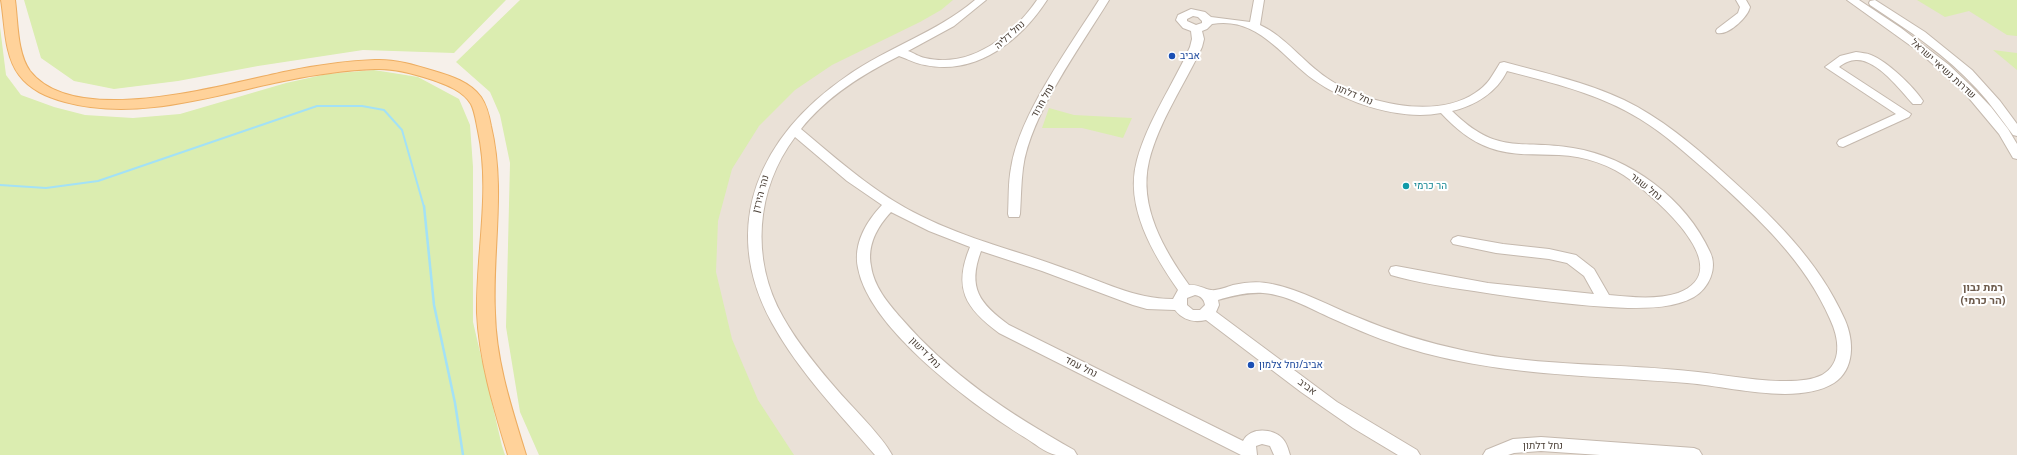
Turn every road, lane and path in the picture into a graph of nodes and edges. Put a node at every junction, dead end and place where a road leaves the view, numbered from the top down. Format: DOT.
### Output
graph roads {
  1 [pos="8,0"];
  2 [pos="981,0"];
  3 [pos="1042,0"];
  4 [pos="1104,0"];
  5 [pos="1188,0"];
  6 [pos="1259,0"];
  7 [pos="1741,0"];
  8 [pos="1852,0"];
  9 [pos="1868,0"];
  10 [pos="1193,12"];
  11 [pos="1208,20"];
  12 [pos="1254,27"];
  13 [pos="1196,29"];
  14 [pos="1721,31"];
  15 [pos="900,52"];
  16 [pos="1917,101"];
  17 [pos="1444,108"];
  18 [pos="793,129"];
  19 [pos="2017,132"];
  20 [pos="1843,143"];
  21 [pos="2017,155"];
  22 [pos="890,205"];
  23 [pos="1014,214"];
  24 [pos="1458,241"];
  25 [pos="977,245"];
  26 [pos="1396,271"];
  27 [pos="1186,291"];
  28 [pos="1209,296"];
  29 [pos="1604,300"];
  30 [pos="1179,305"];
  31 [pos="1207,314"];
  32 [pos="1249,453"];
  33 [pos="517,455"];
  34 [pos="884,455"];
  35 [pos="1069,455"];
  36 [pos="1282,455"];
  37 [pos="1412,455"];
  38 [pos="1491,455"];
  39 [pos="1694,455"];
  1 -- 33 [label="main road"];
  2 -- 15 [label="street, נהר הירדן"];
  3 -- 15 [label="street, נחל דליה"];
  4 -- 23 [label="street, נחל חרוד"];
  5 -- 10 [label="street"];
  6 -- 12 [label="street"];
  7 -- 14 [label="street"];
  8 -- 21 [label="street, שדרות נשיאי ישראל"];
  9 -- 19 [label="street, שדרות נשיאי ישראל"];
  10 -- 11 [label="street"];
  10 -- 13 [label="street"];
  11 -- 12 [label="street, נחל דלתון"];
  11 -- 13 [label="street"];
  12 -- 17 [label="street, נחל דלתון"];
  13 -- 27 [label="street"];
  15 -- 18 [label="street, נהר הירדן"];
  16 -- 20 [label="street"];
  17 -- 28 [label="street, נחל דלתון"];
  17 -- 29 [label="street, נחל שגור"];
  18 -- 22 [label="street"];
  18 -- 34 [label="street, נהר הירדן"];
  22 -- 25 [label="street"];
  22 -- 35 [label="street, נחל דישון"];
  24 -- 29 [label="street"];
  25 -- 30 [label="street"];
  25 -- 32 [label="street, נחל עמד"];
  26 -- 29 [label="street, נחל שגור"];
  27 -- 28 [label="street"];
  27 -- 30 [label="street"];
  28 -- 31 [label="street"];
  30 -- 31 [label="street"];
  31 -- 37 [label="street, אביב"];
  32 -- 36 [label="street"];
  38 -- 39 [label="street, נחל דלתון"];
}
